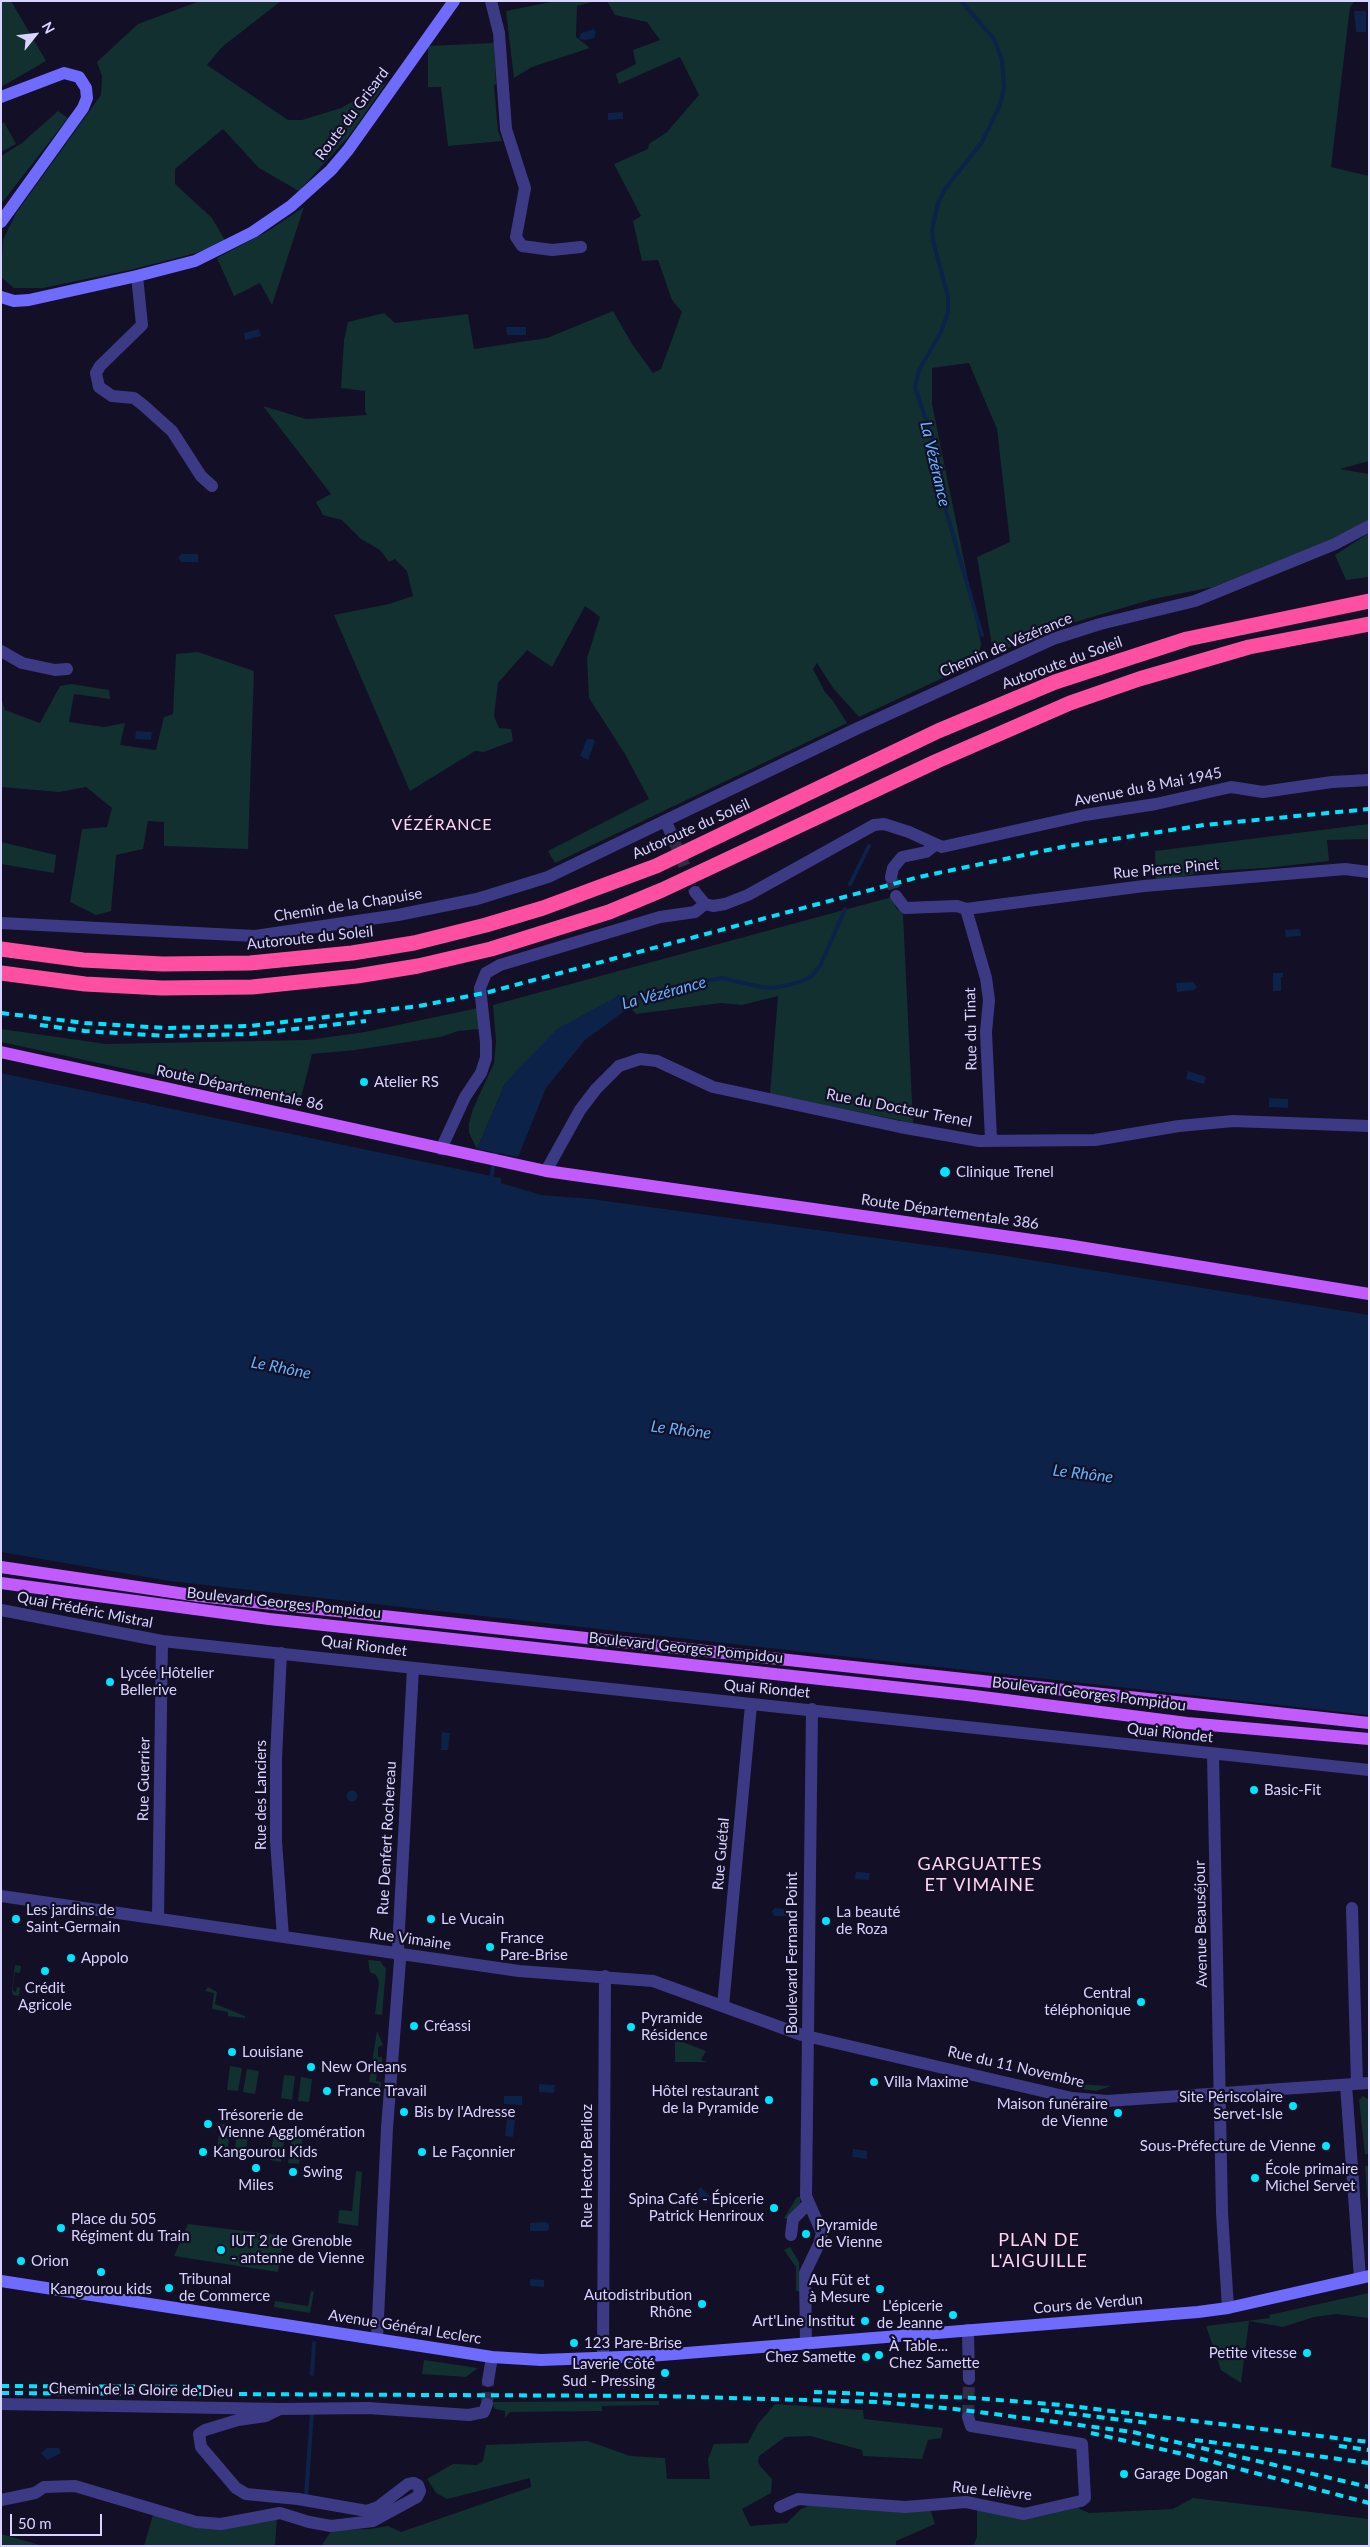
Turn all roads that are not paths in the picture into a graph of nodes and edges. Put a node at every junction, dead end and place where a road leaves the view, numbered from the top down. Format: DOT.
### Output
graph roads {
  1 [pos="454,1"];
  2 [pos="491,1"];
  3 [pos="1,96"];
  4 [pos="1,222"];
  5 [pos="581,247"];
  6 [pos="137,276"];
  7 [pos="1,297"];
  8 [pos="212,486"];
  9 [pos="1369,526"];
  10 [pos="1369,601"];
  11 [pos="1369,624"];
  12 [pos="1,651"];
  13 [pos="67,669"];
  14 [pos="1369,780"];
  15 [pos="666,822"];
  16 [pos="673,838"];
  17 [pos="935,845"];
  18 [pos="1369,872"];
  19 [pos="891,877"];
  20 [pos="695,892"];
  21 [pos="896,896"];
  22 [pos="705,904"];
  23 [pos="966,909"];
  24 [pos="1,923"];
  25 [pos="1,948"];
  26 [pos="1,973"];
  27 [pos="1,1052"];
  28 [pos="1369,1126"];
  29 [pos="991,1140"];
  30 [pos="441,1149"];
  31 [pos="526,1168"];
  32 [pos="546,1172"];
  33 [pos="1369,1294"];
  34 [pos="1,1566"];
  35 [pos="1,1583"];
  36 [pos="1,1610"];
  37 [pos="162,1641"];
  38 [pos="281,1653"];
  39 [pos="413,1668"];
  40 [pos="750,1705"];
  41 [pos="812,1709"];
  42 [pos="1369,1723"];
  43 [pos="1369,1739"];
  44 [pos="1213,1754"];
  45 [pos="1369,1770"];
  46 [pos="1,1896"];
  47 [pos="1352,1908"];
  48 [pos="158,1918"];
  49 [pos="283,1937"];
  50 [pos="398,1954"];
  51 [pos="605,1976"];
  52 [pos="723,2006"];
  53 [pos="808,2036"];
  54 [pos="1357,2084"];
  55 [pos="1220,2093"];
  56 [pos="807,2200"];
  57 [pos="791,2235"];
  58 [pos="1364,2277"];
  59 [pos="1,2281"];
  60 [pos="1228,2308"];
  61 [pos="968,2330"];
  62 [pos="377,2338"];
  63 [pos="806,2344"];
  64 [pos="492,2357"];
  65 [pos="604,2357"];
  66 [pos="969,2379"];
  67 [pos="488,2381"];
  68 [pos="1,2404"];
  69 [pos="487,2404"];
  70 [pos="280,2409"];
  71 [pos="968,2417"];
  72 [pos="1,2500"];
  73 [pos="780,2507"];
  1 -- 6 [label="main road, Route du Grisard"];
  2 -- 5 [label="street"];
  3 -- 4 [label="main road"];
  6 -- 7 [label="main road, Route du Grisard"];
  6 -- 8 [label="street"];
  9 -- 15 [label="street, Chemin de Vézérance"];
  10 -- 25 [label="highway, Autoroute du Soleil"];
  11 -- 26 [label="highway"];
  12 -- 13 [label="street"];
  14 -- 17 [label="street, Avenue du 8 Mai 1945"];
  15 -- 16 [label="street"];
  15 -- 24 [label="street, Chemin de la Chapuise"];
  17 -- 19 [label="street"];
  17 -- 22 [label="street"];
  18 -- 23 [label="street, Rue Pierre Pinet"];
  20 -- 22 [label="street"];
  21 -- 23 [label="street"];
  22 -- 30 [label="street"];
  23 -- 29 [label="street, Rue du Tinat"];
  27 -- 30 [label="main road, Route Départementale 86"];
  28 -- 29 [label="street, Rue du Docteur Trenel"];
  29 -- 32 [label="street, Rue du Docteur Trenel"];
  30 -- 31 [label="main road, Route Départementale 86"];
  31 -- 32 [label="main road, Route Départementale 386"];
  32 -- 33 [label="main road, Route Départementale 386"];
  34 -- 42 [label="main road, Boulevard Georges Pompidou"];
  35 -- 43 [label="main road, Boulevard Georges Pompidou"];
  36 -- 37 [label="street, Quai Frédéric Mistral"];
  37 -- 38 [label="street, Quai Riondet"];
  37 -- 48 [label="street, Rue Guerrier"];
  38 -- 39 [label="street, Quai Riondet"];
  38 -- 49 [label="street, Rue des Lanciers"];
  39 -- 40 [label="street, Quai Riondet"];
  39 -- 50 [label="street, Rue Denfert Rochereau"];
  40 -- 41 [label="street, Quai Riondet"];
  40 -- 52 [label="street, Rue Guétal"];
  41 -- 44 [label="street, Quai Riondet"];
  41 -- 53 [label="street, Boulevard Fernand Point"];
  44 -- 45 [label="street, Quai Riondet"];
  44 -- 55 [label="street, Avenue Beauséjour"];
  46 -- 48 [label="street, Rue Vimaine"];
  47 -- 54 [label="street"];
  48 -- 49 [label="street, Rue Vimaine"];
  49 -- 50 [label="street, Rue Vimaine"];
  50 -- 51 [label="street, Rue Vimaine"];
  50 -- 62 [label="street, Rue Denfert Rochereau"];
  51 -- 52 [label="street, Rue Vimaine"];
  51 -- 65 [label="street, Rue Hector Berlioz"];
  52 -- 53 [label="street, Rue Vimaine"];
  53 -- 55 [label="street, Rue du 11 Novembre"];
  53 -- 56 [label="street, Boulevard Fernand Point"];
  54 -- 55 [label="street, Rue du 11 Novembre"];
  54 -- 58 [label="street"];
  55 -- 60 [label="street, Avenue Beauséjour"];
  56 -- 57 [label="street"];
  56 -- 63 [label="street"];
  58 -- 60 [label="main road, Cours de Verdun"];
  59 -- 62 [label="main road, Avenue Général Leclerc"];
  60 -- 61 [label="main road, Cours de Verdun"];
  61 -- 63 [label="main road, Cours de Verdun"];
  61 -- 66 [label="street"];
  62 -- 64 [label="main road, Avenue Général Leclerc"];
  63 -- 65 [label="main road, Avenue Général Leclerc"];
  64 -- 65 [label="main road, Avenue Général Leclerc"];
  64 -- 67 [label="street"];
  68 -- 70 [label="street, Chemin de la Gloire de Dieu"];
  69 -- 70 [label="street, Chemin de la Gloire de Dieu"];
  70 -- 72 [label="street, Chemin de la Gloire de Dieu"];
  71 -- 73 [label="street, Rue Lelièvre"];
}
